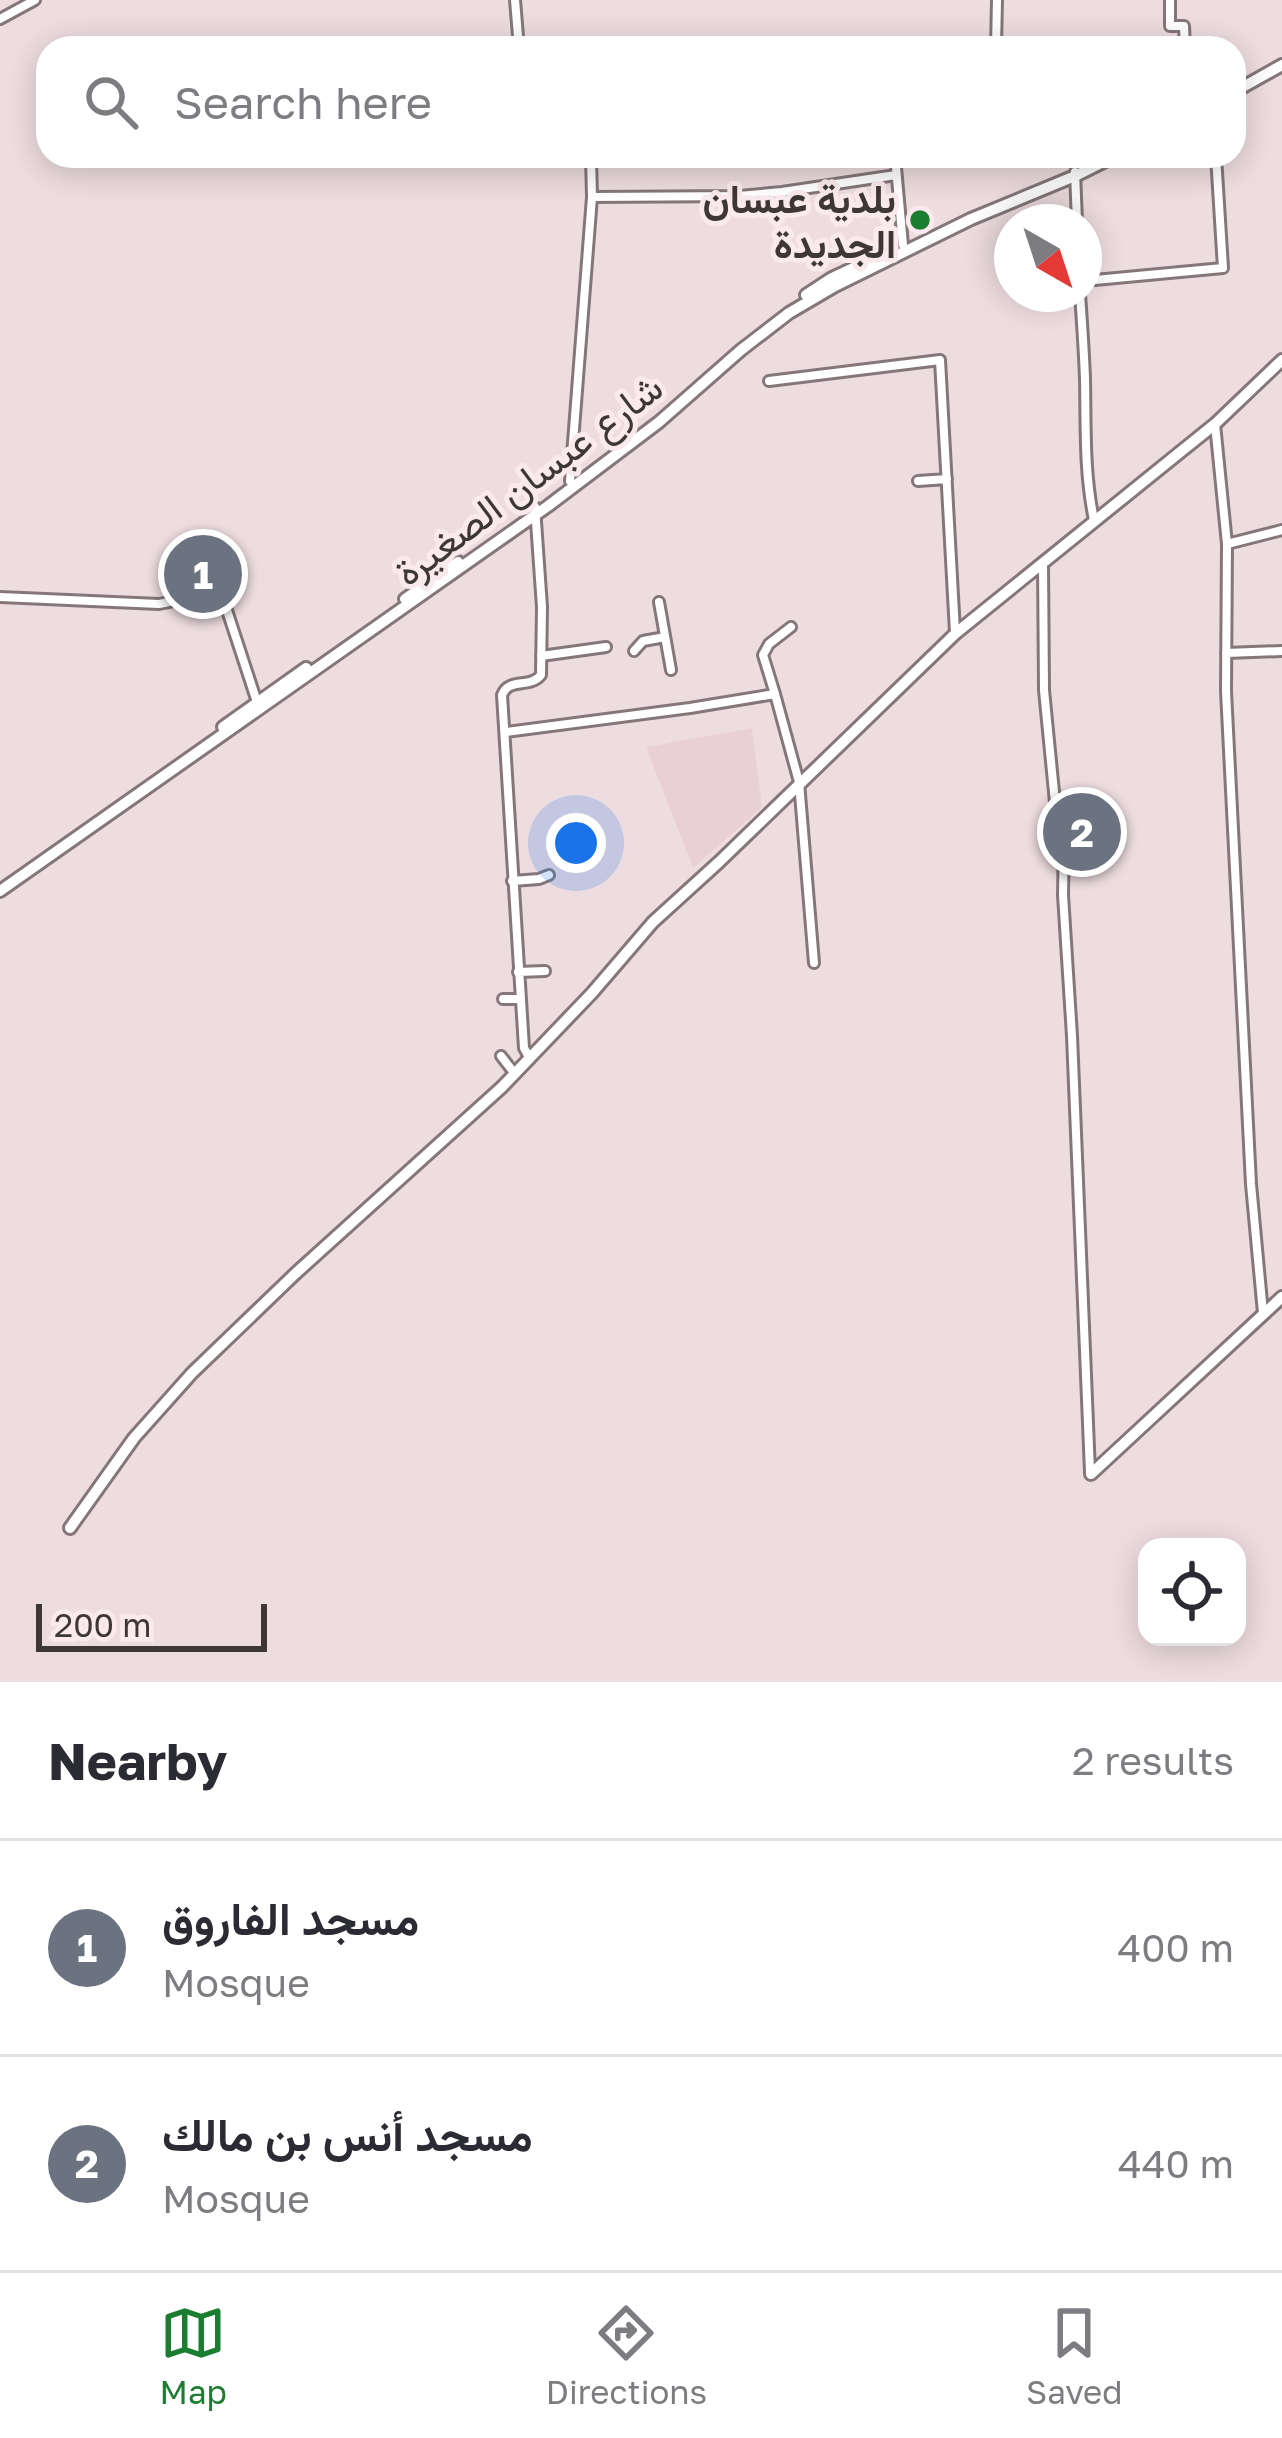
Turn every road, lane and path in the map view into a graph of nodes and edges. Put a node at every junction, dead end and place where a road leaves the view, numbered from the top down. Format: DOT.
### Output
graph roads {
  1 [pos="34,0"];
  2 [pos="515,0"];
  3 [pos="997,0"];
  4 [pos="1169,0"];
  5 [pos="0,19"];
  6 [pos="518,36"];
  7 [pos="996,36"];
  8 [pos="1184,36"];
  9 [pos="1282,62"];
  10 [pos="1246,82"];
  11 [pos="591,168"];
  12 [pos="896,168"];
  13 [pos="1083,168"];
  14 [pos="1086,168"];
  15 [pos="1217,168"];
  16 [pos="1075,173"];
  17 [pos="896,175"];
  18 [pos="592,196"];
  19 [pos="1076,204"];
  20 [pos="903,245"];
  21 [pos="1102,279"];
  22 [pos="1081,312"];
  23 [pos="1282,360"];
  24 [pos="769,380"];
  25 [pos="1215,424"];
  26 [pos="947,479"];
  27 [pos="570,481"];
  28 [pos="918,481"];
  29 [pos="535,512"];
  30 [pos="1094,520"];
  31 [pos="1282,530"];
  32 [pos="1227,544"];
  33 [pos="1043,562"];
  34 [pos="0,597"];
  35 [pos="658,602"];
  36 [pos="791,627"];
  37 [pos="956,633"];
  38 [pos="665,638"];
  39 [pos="606,647"];
  40 [pos="1282,651"];
  41 [pos="634,652"];
  42 [pos="1226,653"];
  43 [pos="541,656"];
  44 [pos="671,670"];
  45 [pos="775,694"];
  46 [pos="257,703"];
  47 [pos="506,732"];
  48 [pos="799,782"];
  49 [pos="549,874"];
  50 [pos="512,880"];
  51 [pos="0,889"];
  52 [pos="814,963"];
  53 [pos="545,970"];
  54 [pos="518,972"];
  55 [pos="503,999"];
  56 [pos="521,999"];
  57 [pos="501,1056"];
  58 [pos="530,1059"];
  59 [pos="515,1074"];
  60 [pos="1282,1297"];
  61 [pos="1264,1314"];
  62 [pos="1090,1474"];
  63 [pos="70,1528"];
  1 -- 5 [label="street"];
  2 -- 6 [label="street"];
  3 -- 7 [label="street"];
  4 -- 8 [label="street"];
  9 -- 10 [label="street"];
  11 -- 18 [label="street"];
  12 -- 17 [label="street"];
  13 -- 16 [label="street, شارع عبسان الصغيرة"];
  14 -- 16 [label="street, شارع عبسان الصغيرة"];
  15 -- 21 [label="street"];
  16 -- 19 [label="street"];
  16 -- 20 [label="street, شارع عبسان الصغيرة"];
  16 -- 29 [label="street, شارع عبسان الصغيرة"];
  17 -- 18 [label="street"];
  17 -- 20 [label="street"];
  18 -- 27 [label="street"];
  20 -- 27 [label="street, شارع عبسان الصغيرة"];
  22 -- 30 [label="street"];
  23 -- 25 [label="street"];
  24 -- 26 [label="street"];
  25 -- 30 [label="street"];
  25 -- 32 [label="street"];
  26 -- 28 [label="street"];
  26 -- 37 [label="street"];
  27 -- 29 [label="street, شارع عبسان الصغيرة"];
  29 -- 43 [label="street"];
  29 -- 46 [label="street, شارع عبسان الصغيرة"];
  29 -- 51 [label="street, شارع عبسان الصغيرة"];
  30 -- 33 [label="street"];
  31 -- 32 [label="street"];
  32 -- 42 [label="street"];
  33 -- 37 [label="street"];
  33 -- 62 [label="street"];
  34 -- 46 [label="street"];
  35 -- 38 [label="street"];
  36 -- 45 [label="street"];
  37 -- 48 [label="street"];
  38 -- 41 [label="street"];
  38 -- 44 [label="street"];
  39 -- 43 [label="street"];
  40 -- 42 [label="street"];
  42 -- 61 [label="street"];
  43 -- 47 [label="street"];
  45 -- 47 [label="street"];
  45 -- 48 [label="street"];
  46 -- 51 [label="street, شارع عبسان الصغيرة"];
  47 -- 50 [label="street"];
  48 -- 52 [label="street"];
  48 -- 58 [label="street"];
  49 -- 50 [label="street"];
  50 -- 54 [label="street"];
  53 -- 54 [label="street"];
  54 -- 56 [label="street"];
  55 -- 56 [label="street"];
  56 -- 58 [label="street"];
  57 -- 59 [label="street"];
  58 -- 59 [label="street"];
  59 -- 63 [label="street"];
  60 -- 61 [label="street"];
  61 -- 62 [label="street"];
}
